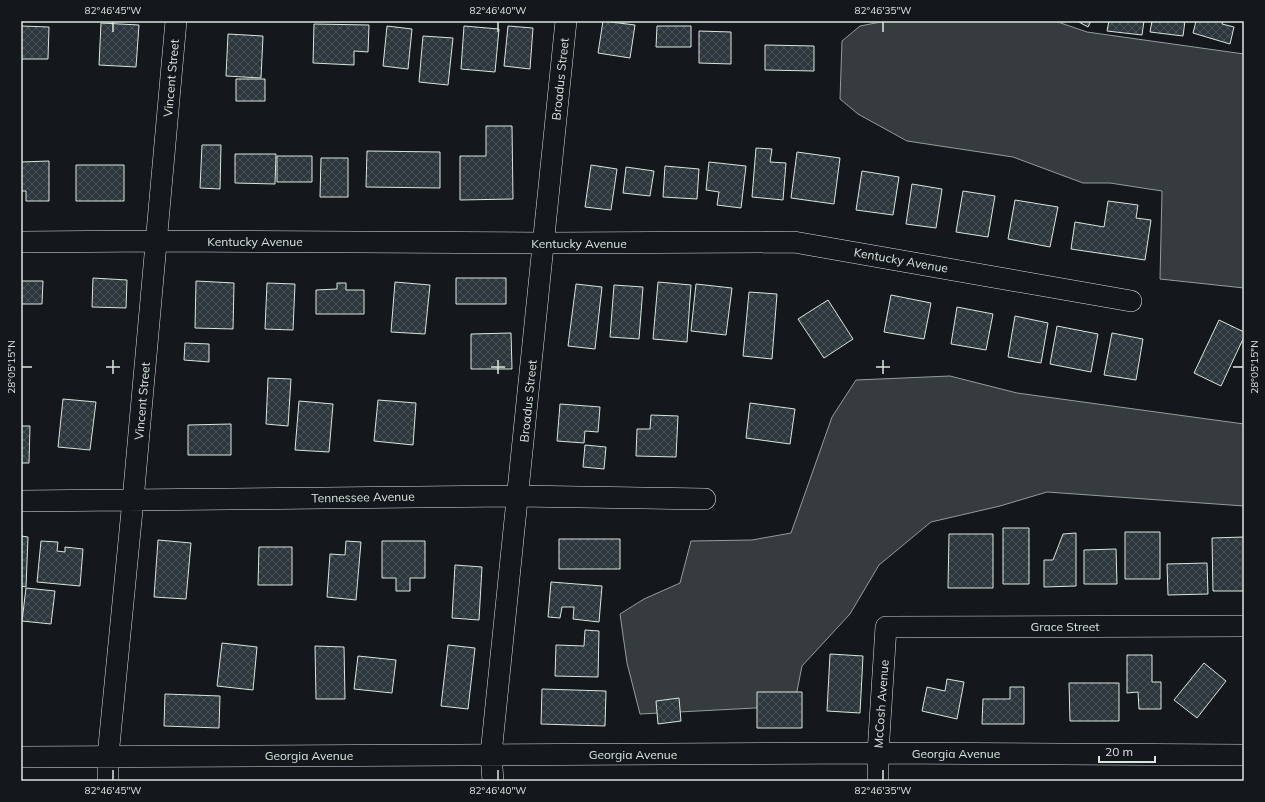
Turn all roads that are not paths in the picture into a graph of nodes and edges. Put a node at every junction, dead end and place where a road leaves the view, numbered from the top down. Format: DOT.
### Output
graph roads {
  1 [pos="176,21"];
  2 [pos="566,21"];
  3 [pos="156,241"];
  4 [pos="21,242"];
  5 [pos="544,243"];
  6 [pos="1131,301"];
  7 [pos="518,496"];
  8 [pos="705,499"];
  9 [pos="133,500"];
  10 [pos="21,501"];
  11 [pos="1244,626"];
  12 [pos="886,627"];
  13 [pos="878,753"];
  14 [pos="491,754"];
  15 [pos="1244,755"];
  16 [pos="21,756"];
  17 [pos="108,756"];
  18 [pos="108,781"];
  19 [pos="493,781"];
  20 [pos="878,781"];
  1 -- 3 [label="street, Vincent Street"];
  2 -- 5 [label="street, Broadus Street"];
  3 -- 4 [label="street, Kentucky Avenue"];
  3 -- 5 [label="street, Kentucky Avenue"];
  3 -- 9 [label="street, Vincent Street"];
  5 -- 6 [label="street, Kentucky Avenue"];
  5 -- 7 [label="street, Broadus Street"];
  7 -- 8 [label="street, Tennessee Avenue"];
  7 -- 9 [label="street, Tennessee Avenue"];
  7 -- 14 [label="street, Broadus Street"];
  9 -- 10 [label="street, Tennessee Avenue"];
  9 -- 17 [label="street, Vincent Street"];
  11 -- 12 [label="street, Grace Street"];
  12 -- 13 [label="street, McCosh Avenue"];
  13 -- 14 [label="street, Georgia Avenue"];
  13 -- 15 [label="street, Georgia Avenue"];
  13 -- 20 [label="street, McCosh Avenue"];
  14 -- 17 [label="street, Georgia Avenue"];
  14 -- 19 [label="street, Broadus Street"];
  16 -- 17 [label="street, Georgia Avenue"];
  17 -- 18 [label="street, Vincent Street"];
}
